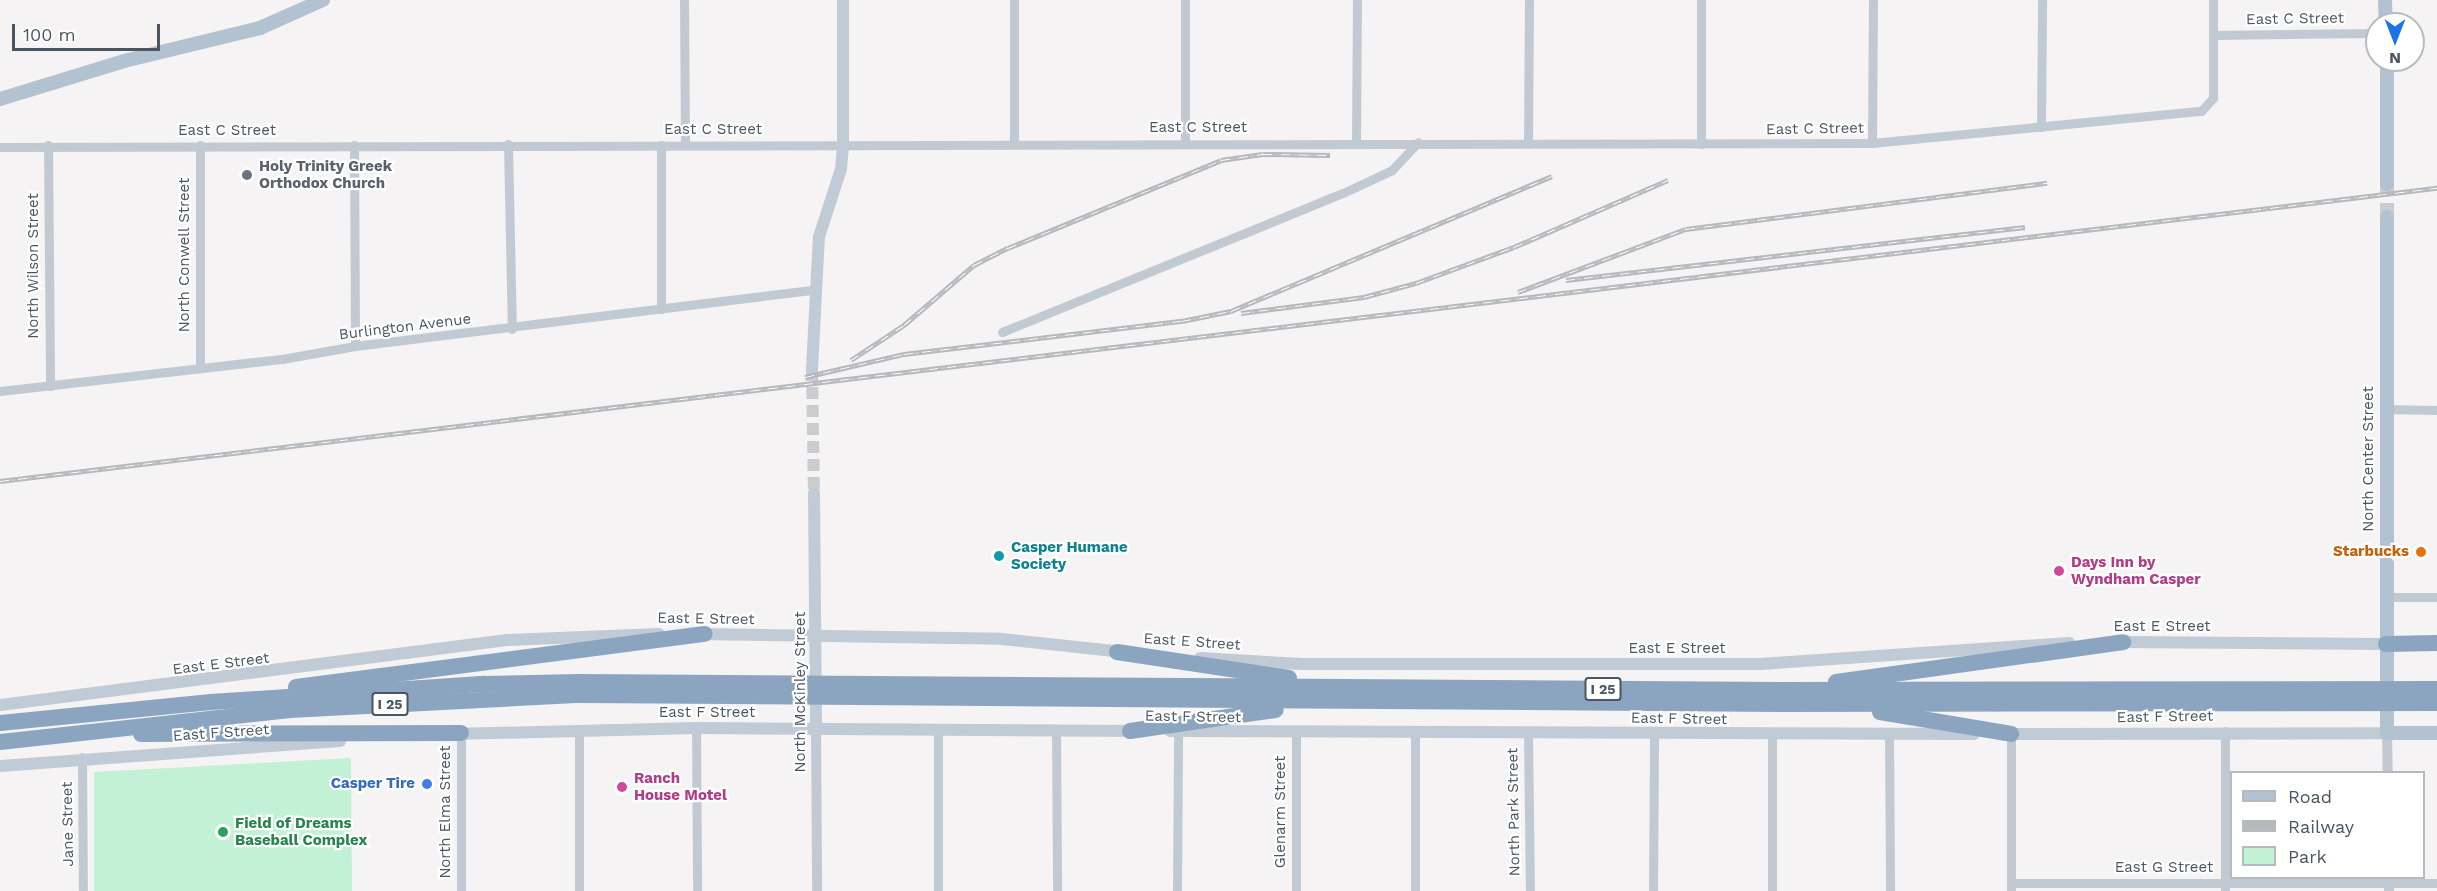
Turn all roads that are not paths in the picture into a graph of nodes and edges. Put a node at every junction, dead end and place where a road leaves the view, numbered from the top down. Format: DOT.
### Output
graph roads {
  1 [pos="323,0"];
  2 [pos="684,0"];
  3 [pos="843,0"];
  4 [pos="1014,0"];
  5 [pos="1185,0"];
  6 [pos="1357,0"];
  7 [pos="1529,0"];
  8 [pos="1701,0"];
  9 [pos="1873,0"];
  10 [pos="2042,0"];
  11 [pos="2213,0"];
  12 [pos="2365,33"];
  13 [pos="2213,35"];
  14 [pos="2387,72"];
  15 [pos="0,99"];
  16 [pos="2041,127"];
  17 [pos="1356,142"];
  18 [pos="1418,142"];
  19 [pos="1872,143"];
  20 [pos="508,144"];
  21 [pos="1014,144"];
  22 [pos="1185,144"];
  23 [pos="1528,144"];
  24 [pos="1701,144"];
  25 [pos="48,145"];
  26 [pos="201,145"];
  27 [pos="661,145"];
  28 [pos="685,145"];
  29 [pos="843,145"];
  30 [pos="2,146"];
  31 [pos="354,146"];
  32 [pos="2387,184"];
  33 [pos="2387,217"];
  34 [pos="814,290"];
  35 [pos="661,309"];
  36 [pos="512,330"];
  37 [pos="1002,332"];
  38 [pos="355,346"];
  39 [pos="200,366"];
  40 [pos="812,369"];
  41 [pos="50,386"];
  42 [pos="0,391"];
  43 [pos="2384,409"];
  44 [pos="2437,410"];
  45 [pos="814,493"];
  46 [pos="2386,597"];
  47 [pos="2437,597"];
  48 [pos="705,634"];
  49 [pos="816,635"];
  50 [pos="2123,642"];
  51 [pos="2437,643"];
  52 [pos="2386,644"];
  53 [pos="1117,652"];
  54 [pos="781,689"];
  55 [pos="1401,695"];
  56 [pos="2432,696"];
  57 [pos="1780,697"];
  58 [pos="211,702"];
  59 [pos="0,705"];
  60 [pos="0,723"];
  61 [pos="696,728"];
  62 [pos="816,728"];
  63 [pos="938,729"];
  64 [pos="1056,729"];
  65 [pos="579,730"];
  66 [pos="1130,731"];
  67 [pos="1178,731"];
  68 [pos="2225,731"];
  69 [pos="1528,732"];
  70 [pos="461,733"];
  71 [pos="1296,733"];
  72 [pos="1415,733"];
  73 [pos="1889,733"];
  74 [pos="2387,733"];
  75 [pos="2437,733"];
  76 [pos="1654,734"];
  77 [pos="2012,734"];
  78 [pos="1772,735"];
  79 [pos="38,736"];
  80 [pos="0,742"];
  81 [pos="82,757"];
  82 [pos="0,766"];
  83 [pos="2388,771"];
  84 [pos="2437,883"];
  85 [pos="2389,884"];
  86 [pos="2011,887"];
  87 [pos="2225,887"];
  88 [pos="83,891"];
  89 [pos="460,891"];
  90 [pos="579,891"];
  91 [pos="697,891"];
  92 [pos="817,891"];
  93 [pos="938,891"];
  94 [pos="1057,891"];
  95 [pos="1177,891"];
  96 [pos="1296,891"];
  97 [pos="1414,891"];
  98 [pos="1530,891"];
  99 [pos="1653,891"];
  100 [pos="1772,891"];
  101 [pos="1890,891"];
  1 -- 15 [label="main road"];
  2 -- 28 [label="street"];
  3 -- 29 [label="main road"];
  4 -- 21 [label="street"];
  5 -- 22 [label="street"];
  6 -- 17 [label="street"];
  7 -- 23 [label="street"];
  8 -- 24 [label="street"];
  9 -- 19 [label="street"];
  10 -- 16 [label="street"];
  11 -- 13 [label="street"];
  12 -- 13 [label="street, East C Street"];
  13 -- 16 [label="street, East C Street"];
  14 -- 32 [label="main road"];
  16 -- 19 [label="street, East C Street"];
  17 -- 18 [label="street, East C Street"];
  17 -- 22 [label="street, East C Street"];
  18 -- 23 [label="street, East C Street"];
  18 -- 37 [label="street"];
  19 -- 24 [label="street, East C Street"];
  20 -- 27 [label="street, East C Street"];
  20 -- 31 [label="street, East C Street"];
  20 -- 36 [label="street"];
  21 -- 22 [label="street, East C Street"];
  21 -- 29 [label="street, East C Street"];
  23 -- 24 [label="street, East C Street"];
  25 -- 26 [label="street, East C Street"];
  25 -- 30 [label="street, East C Street"];
  25 -- 41 [label="street, North Wilson Street"];
  26 -- 31 [label="street, East C Street"];
  26 -- 39 [label="street, North Conwell Street"];
  27 -- 28 [label="street, East C Street"];
  27 -- 35 [label="street"];
  28 -- 29 [label="street, East C Street"];
  29 -- 34 [label="main road"];
  31 -- 38 [label="street"];
  33 -- 43 [label="main road, North Center Street"];
  34 -- 35 [label="street, Burlington Avenue"];
  34 -- 40 [label="main road"];
  35 -- 36 [label="street, Burlington Avenue"];
  36 -- 38 [label="street, Burlington Avenue"];
  38 -- 39 [label="street, Burlington Avenue"];
  39 -- 41 [label="street, Burlington Avenue"];
  41 -- 42 [label="street, Burlington Avenue"];
  43 -- 44 [label="street"];
  43 -- 46 [label="main road, North Center Street"];
  45 -- 49 [label="main road, North McKinley Street"];
  46 -- 47 [label="street"];
  46 -- 52 [label="main road, North Center Street"];
  48 -- 49 [label="main road, East E Street"];
  48 -- 58 [label="highway"];
  48 -- 59 [label="main road, East E Street"];
  49 -- 53 [label="main road, East E Street"];
  49 -- 62 [label="main road, North McKinley Street"];
  50 -- 52 [label="main road, East E Street"];
  50 -- 53 [label="main road, East E Street"];
  50 -- 57 [label="highway"];
  51 -- 52 [label="highway"];
  52 -- 74 [label="main road, North Center Street"];
  53 -- 55 [label="highway"];
  54 -- 55 [label="highway, I 25"];
  54 -- 58 [label="highway, I 25"];
  54 -- 79 [label="highway, I 25"];
  55 -- 57 [label="highway, I 25"];
  55 -- 66 [label="highway"];
  56 -- 57 [label="highway, I 25"];
  57 -- 77 [label="highway"];
  58 -- 60 [label="highway, I 25"];
  61 -- 62 [label="main road, East F Street"];
  61 -- 65 [label="main road, East F Street"];
  61 -- 91 [label="street"];
  62 -- 63 [label="main road, East F Street"];
  62 -- 92 [label="street, North McKinley Street"];
  63 -- 64 [label="main road, East F Street"];
  63 -- 93 [label="street"];
  64 -- 66 [label="main road, East F Street"];
  64 -- 94 [label="street"];
  65 -- 70 [label="main road, East F Street"];
  65 -- 90 [label="street"];
  66 -- 67 [label="main road, East F Street"];
  67 -- 71 [label="main road, East F Street"];
  67 -- 95 [label="street"];
  68 -- 74 [label="main road, East F Street"];
  68 -- 77 [label="main road, East F Street"];
  68 -- 87 [label="street"];
  69 -- 72 [label="main road, East F Street"];
  69 -- 76 [label="main road, East F Street"];
  69 -- 98 [label="street, North Park Street"];
  70 -- 79 [label="highway"];
  70 -- 81 [label="main road, East F Street"];
  70 -- 89 [label="street, North Elma Street"];
  71 -- 72 [label="main road, East F Street"];
  71 -- 96 [label="street, Glenarm Street"];
  72 -- 97 [label="street"];
  73 -- 77 [label="main road, East F Street"];
  73 -- 78 [label="main road, East F Street"];
  73 -- 101 [label="street"];
  74 -- 75 [label="main road"];
  74 -- 83 [label="street, North Center Street"];
  76 -- 78 [label="main road, East F Street"];
  76 -- 99 [label="street"];
  77 -- 86 [label="street"];
  78 -- 100 [label="street"];
  79 -- 80 [label="highway, I 25"];
  81 -- 82 [label="main road, East F Street"];
  81 -- 88 [label="street, Jane Street"];
  84 -- 85 [label="street, East G Street"];
  85 -- 87 [label="street, East G Street"];
  86 -- 87 [label="street, East G Street"];
}
